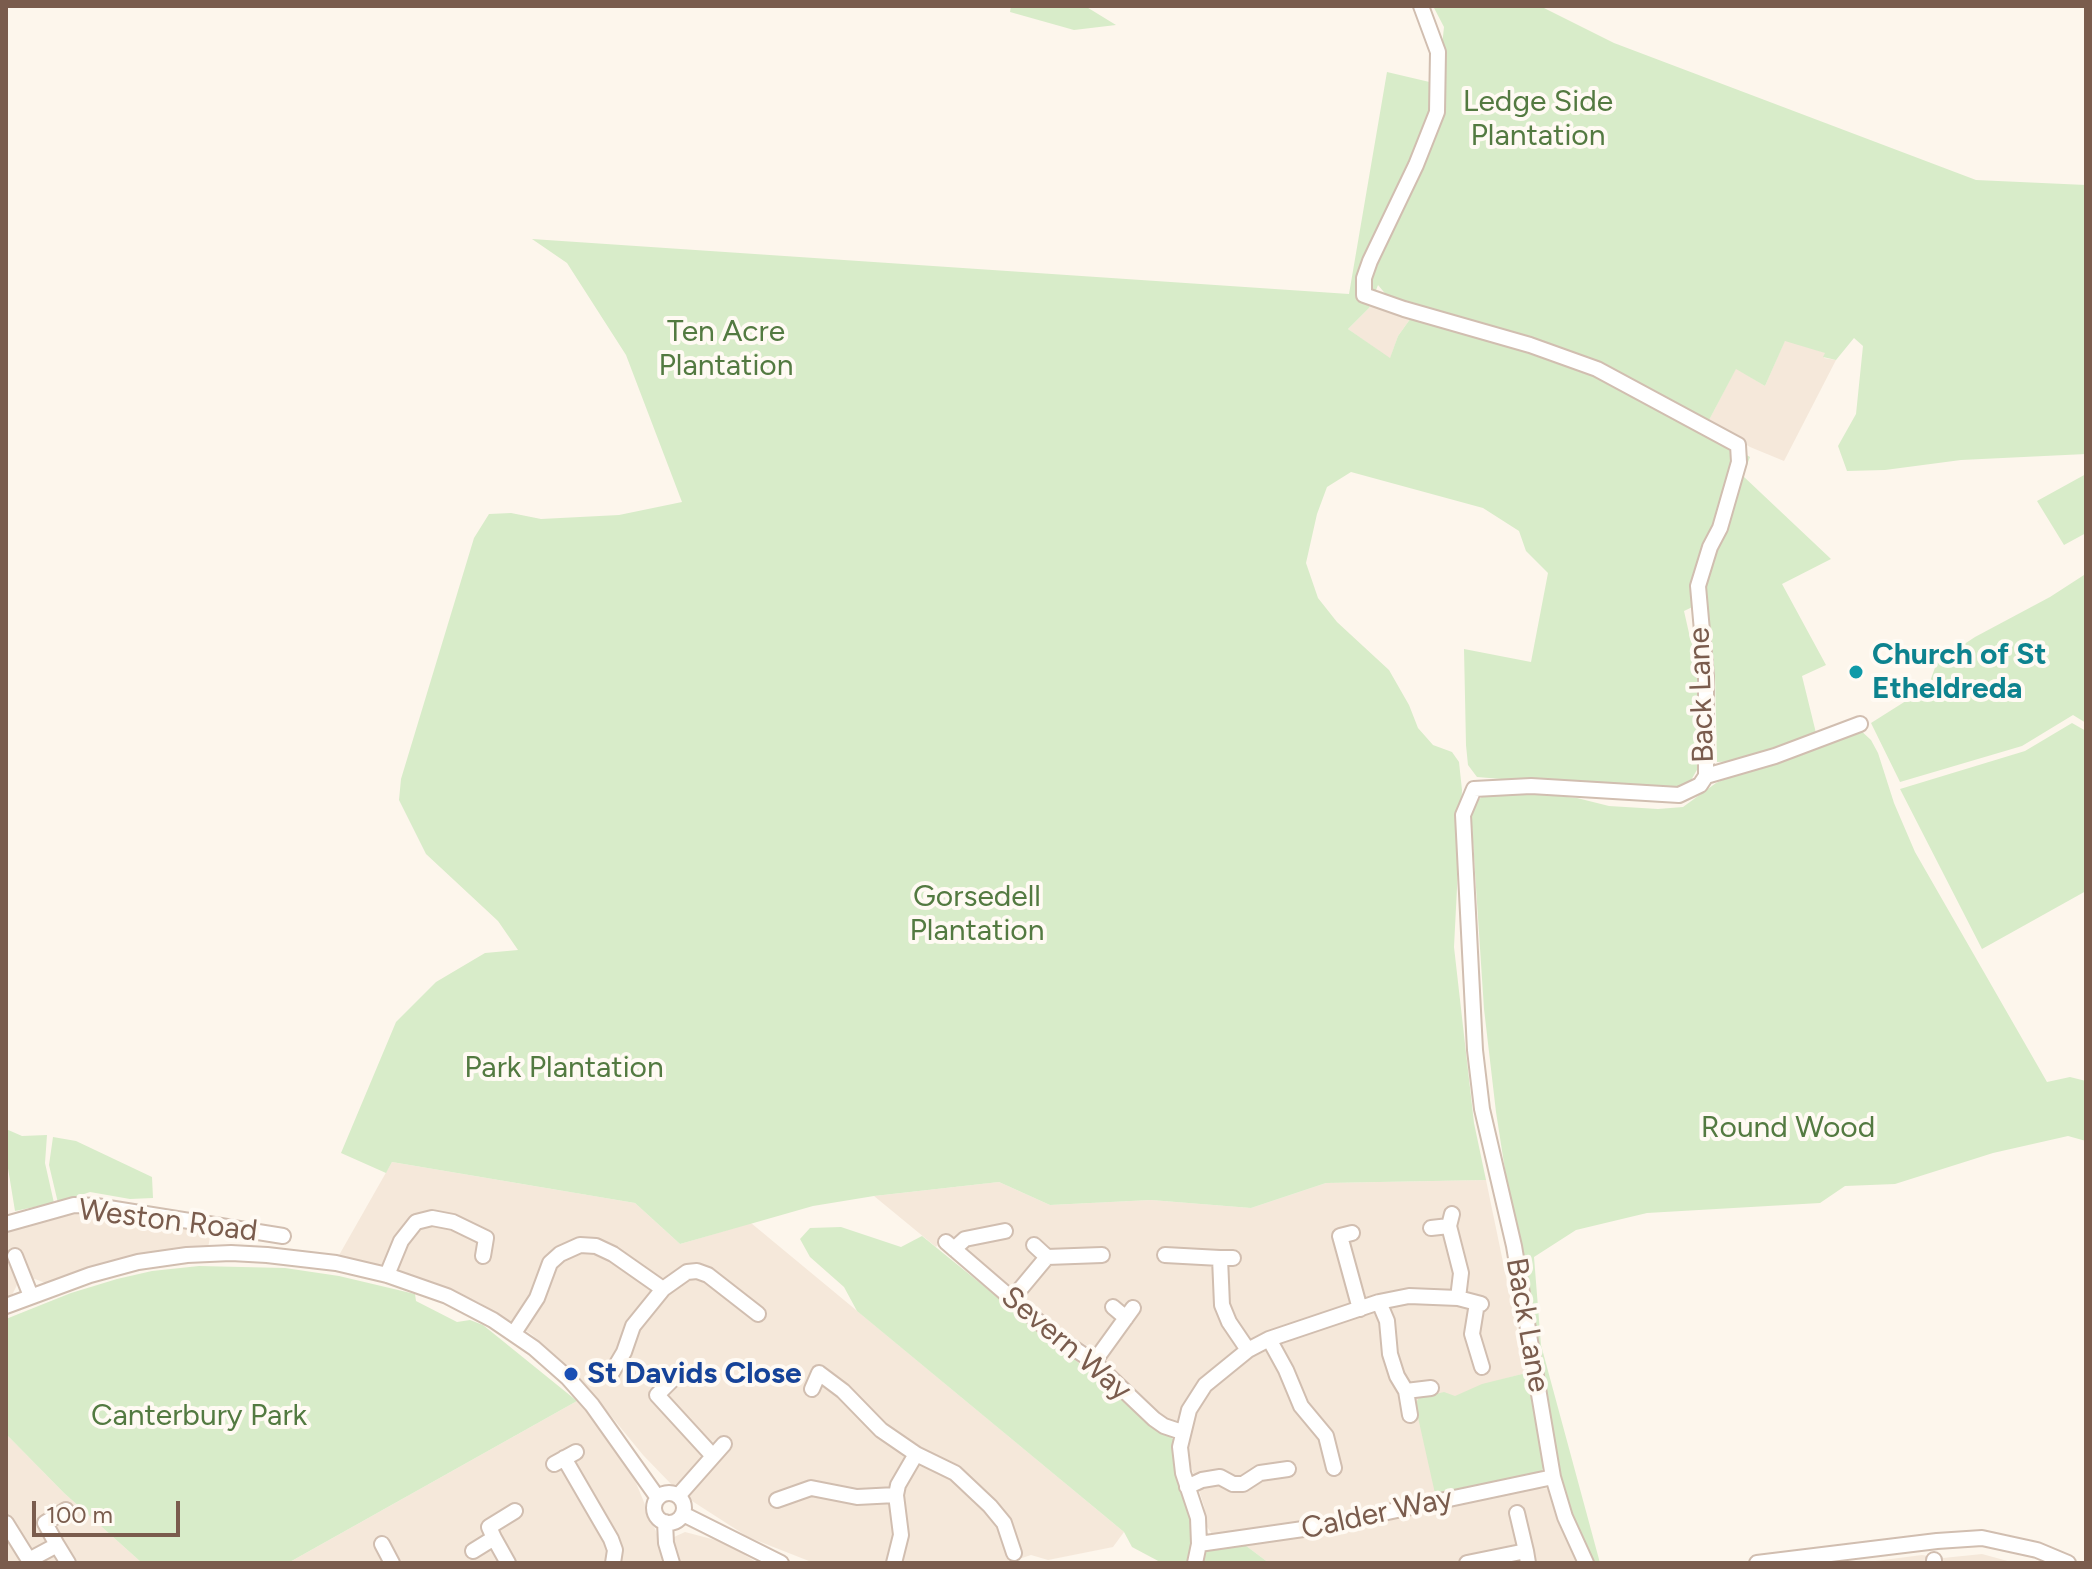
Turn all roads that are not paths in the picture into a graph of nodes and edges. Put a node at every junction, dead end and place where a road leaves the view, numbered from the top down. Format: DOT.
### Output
graph roads {
  1 [pos="1421,6"];
  2 [pos="1860,724"];
  3 [pos="1706,776"];
  4 [pos="6,1224"];
  5 [pos="1431,1228"];
  6 [pos="1005,1231"];
  7 [pos="1340,1235"];
  8 [pos="283,1236"];
  9 [pos="1034,1245"];
  10 [pos="1102,1255"];
  11 [pos="1165,1255"];
  12 [pos="16,1256"];
  13 [pos="483,1256"];
  14 [pos="1047,1257"];
  15 [pos="387,1275"];
  16 [pos="663,1289"];
  17 [pos="31,1296"];
  18 [pos="1458,1298"];
  19 [pos="1012,1299"];
  20 [pos="1379,1302"];
  21 [pos="6,1306"];
  22 [pos="1113,1307"];
  23 [pos="1360,1309"];
  24 [pos="758,1314"];
  25 [pos="514,1333"];
  26 [pos="1269,1339"];
  27 [pos="1248,1350"];
  28 [pos="1094,1362"];
  29 [pos="1482,1367"];
  30 [pos="611,1374"];
  31 [pos="672,1380"];
  32 [pos="1431,1388"];
  33 [pos="812,1389"];
  34 [pos="1406,1391"];
  35 [pos="1410,1415"];
  36 [pos="1182,1432"];
  37 [pos="724,1444"];
  38 [pos="916,1454"];
  39 [pos="712,1455"];
  40 [pos="565,1458"];
  41 [pos="1334,1468"];
  42 [pos="1288,1469"];
  43 [pos="1553,1477"];
  44 [pos="1187,1487"];
  45 [pos="896,1495"];
  46 [pos="678,1496"];
  47 [pos="658,1498"];
  48 [pos="777,1500"];
  49 [pos="66,1510"];
  50 [pos="515,1511"];
  51 [pos="481,1513"];
  52 [pos="1517,1513"];
  53 [pos="683,1514"];
  54 [pos="665,1522"];
  55 [pos="6,1523"];
  56 [pos="492,1533"];
  57 [pos="1199,1544"];
  58 [pos="57,1545"];
  59 [pos="473,1551"];
  60 [pos="1014,1553"];
  61 [pos="1527,1557"];
  62 [pos="68,1563"];
  63 [pos="508,1563"];
  64 [pos="613,1563"];
  65 [pos="672,1563"];
  66 [pos="781,1563"];
  67 [pos="894,1563"];
  68 [pos="1195,1563"];
  69 [pos="1467,1563"];
  70 [pos="1586,1563"];
  71 [pos="1757,1563"];
  72 [pos="2068,1563"];
  1 -- 3 [label="street, Back Lane"];
  2 -- 3 [label="street"];
  3 -- 43 [label="street, Back Lane"];
  4 -- 8 [label="street, Weston Road"];
  5 -- 18 [label="street"];
  6 -- 19 [label="street, Severn Way"];
  7 -- 23 [label="street"];
  9 -- 14 [label="street"];
  10 -- 14 [label="street"];
  11 -- 27 [label="street"];
  12 -- 17 [label="street"];
  13 -- 15 [label="street"];
  14 -- 19 [label="street"];
  15 -- 17 [label="street"];
  15 -- 25 [label="street"];
  16 -- 24 [label="street"];
  16 -- 25 [label="street"];
  16 -- 30 [label="street"];
  17 -- 21 [label="street"];
  18 -- 20 [label="street"];
  18 -- 29 [label="street"];
  19 -- 28 [label="street, Severn Way"];
  20 -- 23 [label="street"];
  20 -- 34 [label="street"];
  22 -- 28 [label="street"];
  23 -- 26 [label="street"];
  25 -- 47 [label="street"];
  26 -- 27 [label="street"];
  26 -- 41 [label="street"];
  27 -- 36 [label="street"];
  28 -- 36 [label="street, Severn Way"];
  31 -- 39 [label="street"];
  32 -- 34 [label="street"];
  33 -- 38 [label="street"];
  34 -- 35 [label="street"];
  36 -- 44 [label="street"];
  37 -- 39 [label="street"];
  38 -- 45 [label="street"];
  38 -- 60 [label="street"];
  39 -- 46 [label="street"];
  40 -- 64 [label="street"];
  42 -- 44 [label="street"];
  43 -- 57 [label="street, Calder Way"];
  43 -- 70 [label="street"];
  44 -- 57 [label="street"];
  45 -- 48 [label="street"];
  45 -- 67 [label="street"];
  46 -- 47 [label="street"];
  46 -- 53 [label="street"];
  47 -- 54 [label="street"];
  49 -- 58 [label="street"];
  50 -- 56 [label="street"];
  51 -- 56 [label="street"];
  52 -- 61 [label="street"];
  53 -- 54 [label="street"];
  53 -- 66 [label="street"];
  54 -- 65 [label="street"];
  55 -- 58 [label="street"];
  56 -- 59 [label="street"];
  56 -- 63 [label="street"];
  57 -- 68 [label="street"];
  58 -- 62 [label="street"];
  61 -- 69 [label="street"];
  71 -- 72 [label="street"];
}
